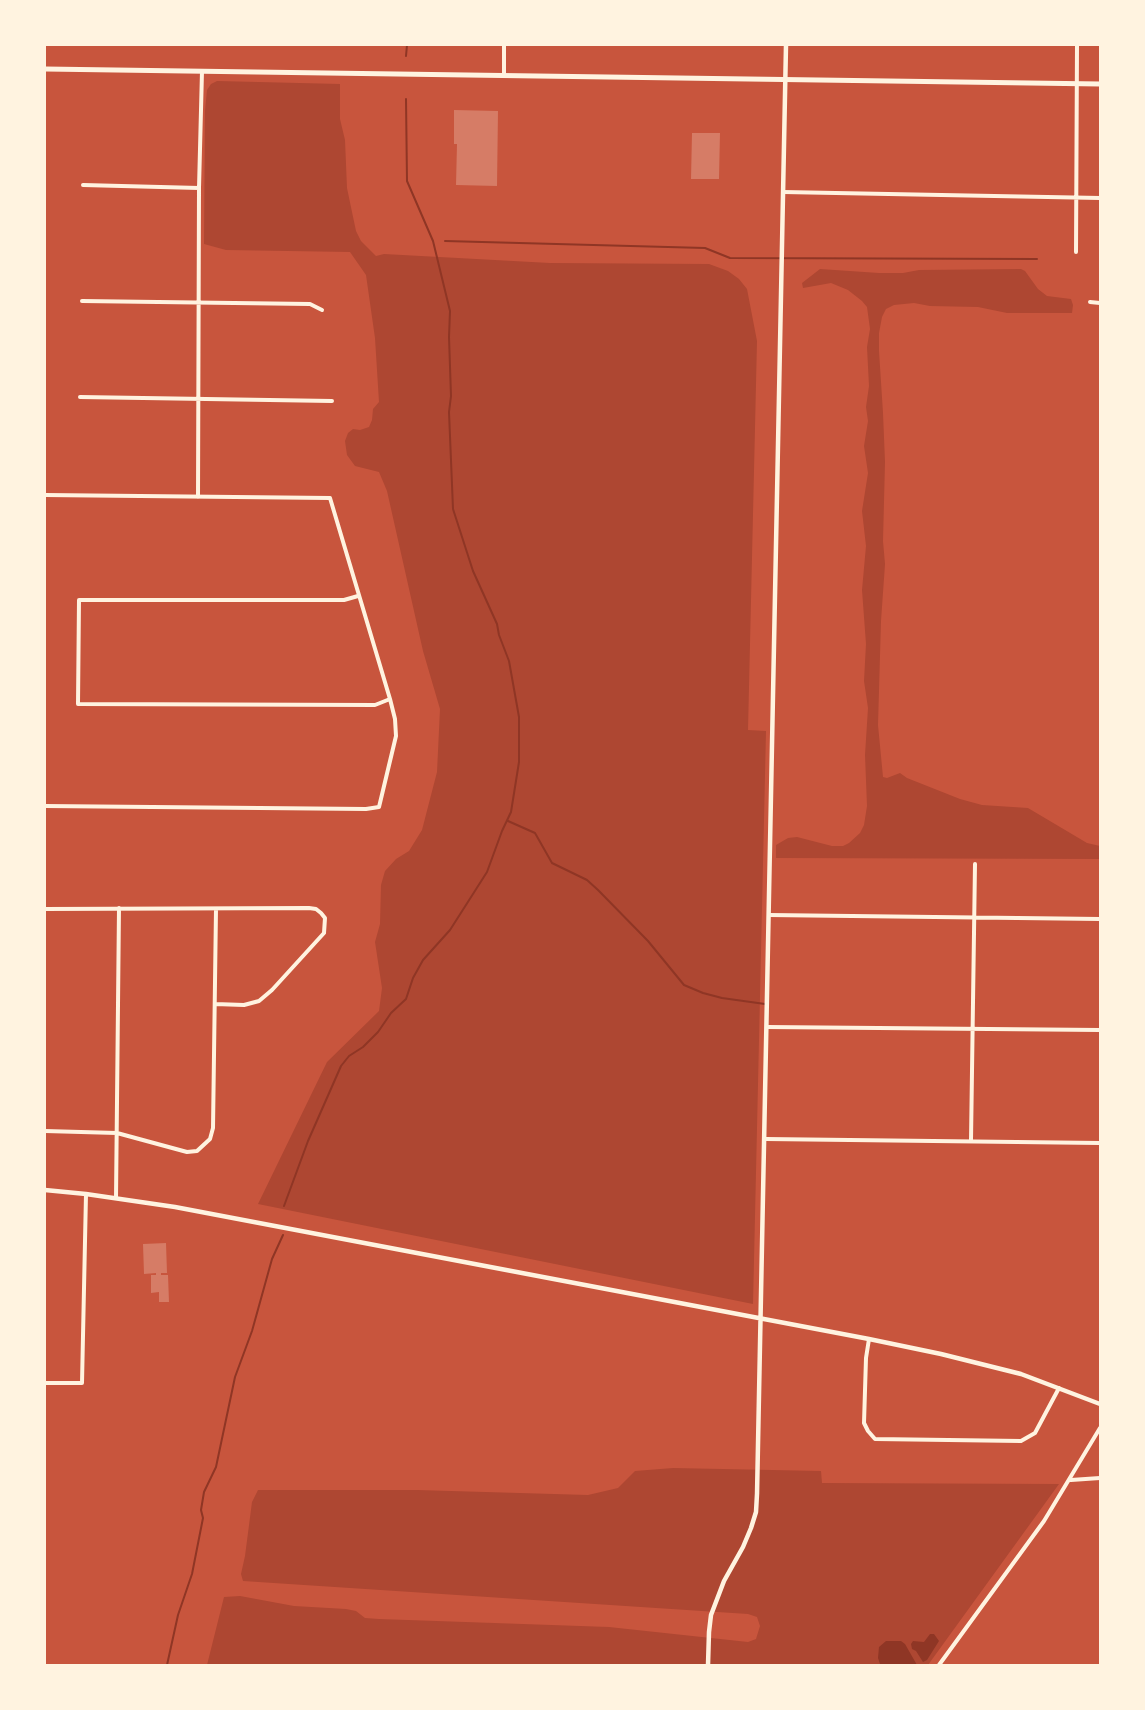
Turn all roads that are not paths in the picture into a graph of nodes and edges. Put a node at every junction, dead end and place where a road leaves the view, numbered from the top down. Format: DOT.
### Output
graph roads {
  1 [pos="504,45"];
  2 [pos="786,45"];
  3 [pos="1077,45"];
  4 [pos="45,69"];
  5 [pos="202,70"];
  6 [pos="504,75"];
  7 [pos="786,79"];
  8 [pos="1077,84"];
  9 [pos="1100,84"];
  10 [pos="83,185"];
  11 [pos="199,188"];
  12 [pos="782,192"];
  13 [pos="1077,198"];
  14 [pos="1100,198"];
  15 [pos="1076,252"];
  16 [pos="82,301"];
  17 [pos="1090,302"];
  18 [pos="198,303"];
  19 [pos="1100,303"];
  20 [pos="322,310"];
  21 [pos="80,397"];
  22 [pos="198,398"];
  23 [pos="332,401"];
  24 [pos="45,495"];
  25 [pos="198,497"];
  26 [pos="358,596"];
  27 [pos="390,699"];
  28 [pos="45,806"];
  29 [pos="975,864"];
  30 [pos="45,909"];
  31 [pos="119,909"];
  32 [pos="216,909"];
  33 [pos="769,915"];
  34 [pos="975,917"];
  35 [pos="1100,919"];
  36 [pos="215,1005"];
  37 [pos="767,1027"];
  38 [pos="972,1029"];
  39 [pos="1100,1030"];
  40 [pos="45,1131"];
  41 [pos="117,1133"];
  42 [pos="766,1139"];
  43 [pos="971,1140"];
  44 [pos="1100,1143"];
  45 [pos="45,1190"];
  46 [pos="86,1194"];
  47 [pos="116,1198"];
  48 [pos="762,1319"];
  49 [pos="868,1340"];
  50 [pos="45,1383"];
  51 [pos="1059,1387"];
  52 [pos="1100,1404"];
  53 [pos="1100,1428"];
  54 [pos="1100,1478"];
  55 [pos="1070,1480"];
  56 [pos="708,1665"];
  57 [pos="939,1665"];
  1 -- 6 [label="street"];
  2 -- 7 [label="street"];
  3 -- 8 [label="street"];
  4 -- 5 [label="main road"];
  5 -- 6 [label="main road"];
  5 -- 11 [label="street"];
  6 -- 7 [label="main road"];
  7 -- 8 [label="main road"];
  7 -- 12 [label="street"];
  8 -- 9 [label="main road"];
  8 -- 13 [label="street"];
  10 -- 11 [label="street"];
  11 -- 18 [label="street"];
  12 -- 13 [label="street"];
  12 -- 33 [label="street"];
  13 -- 14 [label="street"];
  13 -- 15 [label="street"];
  16 -- 18 [label="street"];
  17 -- 19 [label="street"];
  18 -- 20 [label="street"];
  18 -- 22 [label="street"];
  21 -- 22 [label="street"];
  22 -- 23 [label="street"];
  22 -- 25 [label="street"];
  24 -- 25 [label="street"];
  25 -- 26 [label="street"];
  26 -- 27 [label="street"];
  26 -- 27 [label="street"];
  27 -- 28 [label="street"];
  29 -- 34 [label="street"];
  30 -- 31 [label="street"];
  31 -- 32 [label="street"];
  31 -- 41 [label="street"];
  32 -- 36 [label="street"];
  32 -- 36 [label="street"];
  33 -- 34 [label="street"];
  33 -- 37 [label="street"];
  34 -- 35 [label="street"];
  34 -- 38 [label="street"];
  36 -- 41 [label="street"];
  37 -- 38 [label="street"];
  37 -- 42 [label="street"];
  38 -- 39 [label="street"];
  38 -- 43 [label="street"];
  40 -- 41 [label="street"];
  41 -- 47 [label="street"];
  42 -- 43 [label="street"];
  42 -- 48 [label="street"];
  43 -- 44 [label="street"];
  45 -- 46 [label="street"];
  46 -- 47 [label="street"];
  46 -- 50 [label="street"];
  47 -- 48 [label="street"];
  48 -- 49 [label="street"];
  48 -- 56 [label="street"];
  49 -- 51 [label="street"];
  49 -- 51 [label="street"];
  51 -- 52 [label="street"];
  53 -- 55 [label="street"];
  54 -- 55 [label="street"];
  55 -- 57 [label="street"];
}
